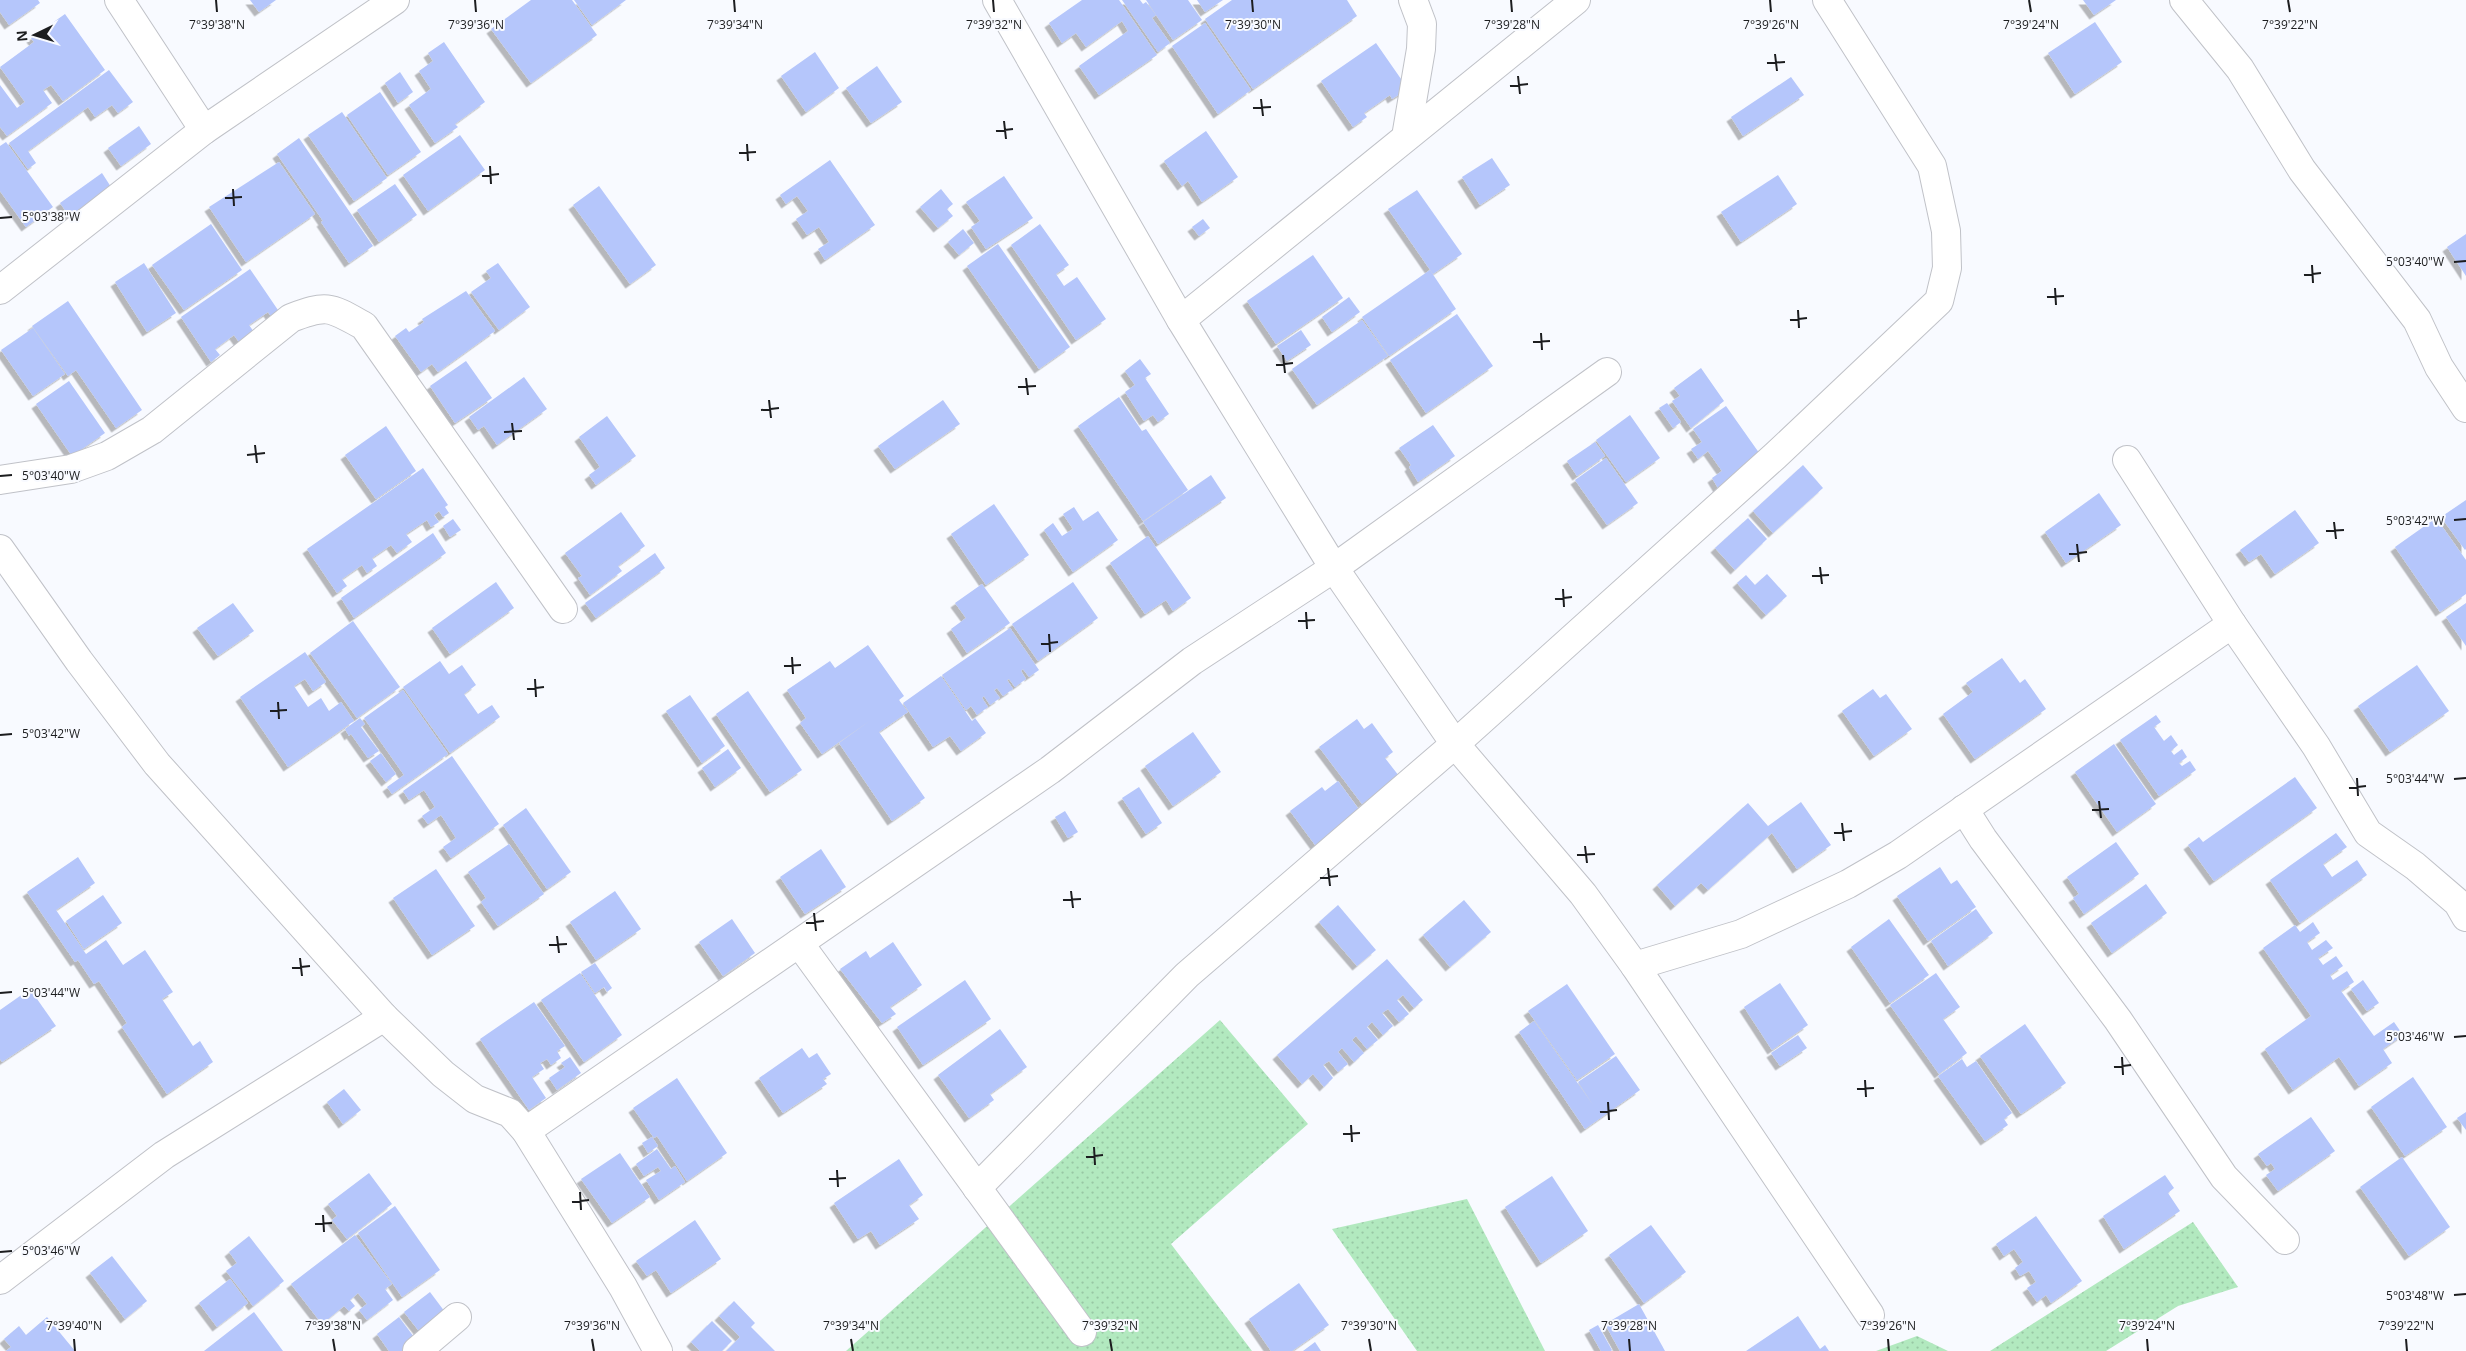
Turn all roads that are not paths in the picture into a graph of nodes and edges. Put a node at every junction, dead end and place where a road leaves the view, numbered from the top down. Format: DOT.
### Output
graph roads {
  1 [pos="119,0"];
  2 [pos="395,0"];
  3 [pos="997,0"];
  4 [pos="1413,0"];
  5 [pos="1576,0"];
  6 [pos="1827,0"];
  7 [pos="2184,0"];
  8 [pos="204,130"];
  9 [pos="1406,137"];
  10 [pos="0,290"];
  11 [pos="1181,320"];
  12 [pos="1607,372"];
  13 [pos="2466,408"];
  14 [pos="2127,460"];
  15 [pos="0,480"];
  16 [pos="0,549"];
  17 [pos="1334,568"];
  18 [pos="563,609"];
  19 [pos="2232,624"];
  20 [pos="1455,744"];
  21 [pos="1964,809"];
  22 [pos="2466,917"];
  23 [pos="799,943"];
  24 [pos="1634,966"];
  25 [pos="384,1017"];
  26 [pos="526,1131"];
  27 [pos="977,1188"];
  28 [pos="2285,1240"];
  29 [pos="0,1280"];
  30 [pos="1870,1315"];
  31 [pos="457,1317"];
  32 [pos="1082,1332"];
  33 [pos="417,1351"];
  34 [pos="658,1351"];
  1 -- 8 [label="street"];
  2 -- 8 [label="street"];
  3 -- 11 [label="street"];
  4 -- 9 [label="street"];
  5 -- 9 [label="street"];
  6 -- 20 [label="street"];
  7 -- 13 [label="street"];
  8 -- 10 [label="street"];
  9 -- 11 [label="street"];
  11 -- 17 [label="street"];
  12 -- 17 [label="street"];
  14 -- 19 [label="street"];
  15 -- 18 [label="street"];
  16 -- 25 [label="street"];
  17 -- 20 [label="street"];
  17 -- 23 [label="street"];
  19 -- 21 [label="street"];
  19 -- 22 [label="street"];
  20 -- 24 [label="street"];
  20 -- 27 [label="street"];
  21 -- 24 [label="street"];
  21 -- 28 [label="street"];
  23 -- 26 [label="street"];
  23 -- 27 [label="street"];
  24 -- 30 [label="street"];
  25 -- 26 [label="street"];
  25 -- 29 [label="street"];
  26 -- 34 [label="street"];
  27 -- 32 [label="street"];
  31 -- 33 [label="street"];
}
